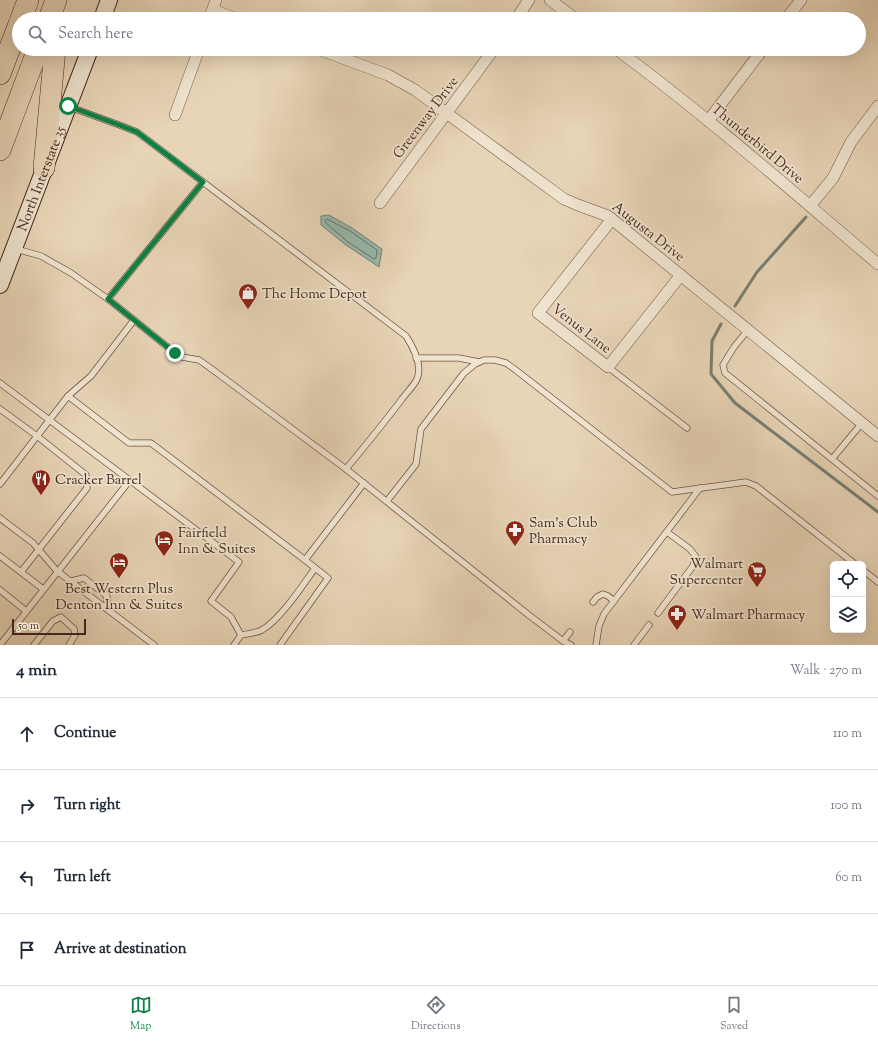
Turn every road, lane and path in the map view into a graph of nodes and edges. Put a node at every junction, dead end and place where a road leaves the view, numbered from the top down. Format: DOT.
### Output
graph roads {
  1 [pos="28,0"];
  2 [pos="56,0"];
  3 [pos="63,0"];
  4 [pos="109,0"];
  5 [pos="529,0"];
  6 [pos="550,0"];
  7 [pos="801,0"];
  8 [pos="24,12"];
  9 [pos="52,12"];
  10 [pos="60,12"];
  11 [pos="105,12"];
  12 [pos="521,12"];
  13 [pos="566,12"];
  14 [pos="792,12"];
  15 [pos="12,42"];
  16 [pos="35,56"];
  17 [pos="54,56"];
  18 [pos="87,56"];
  19 [pos="196,56"];
  20 [pos="337,56"];
  21 [pos="489,56"];
  22 [pos="626,56"];
  23 [pos="758,56"];
  24 [pos="0,74"];
  25 [pos="68,106"];
  26 [pos="878,106"];
  27 [pos="447,113"];
  28 [pos="175,115"];
  29 [pos="708,121"];
  30 [pos="0,150"];
  31 [pos="44,168"];
  32 [pos="203,182"];
  33 [pos="380,203"];
  34 [pos="810,206"];
  35 [pos="612,219"];
  36 [pos="14,249"];
  37 [pos="878,264"];
  38 [pos="681,275"];
  39 [pos="0,285"];
  40 [pos="108,299"];
  41 [pos="134,320"];
  42 [pos="748,330"];
  43 [pos="416,358"];
  44 [pos="479,362"];
  45 [pos="608,367"];
  46 [pos="0,383"];
  47 [pos="68,396"];
  48 [pos="0,409"];
  49 [pos="50,419"];
  50 [pos="862,423"];
  51 [pos="687,428"];
  52 [pos="37,436"];
  53 [pos="878,436"];
  54 [pos="832,459"];
  55 [pos="346,469"];
  56 [pos="130,480"];
  57 [pos="364,483"];
  58 [pos="0,484"];
  59 [pos="700,488"];
  60 [pos="878,496"];
  61 [pos="387,501"];
  62 [pos="0,518"];
  63 [pos="667,532"];
  64 [pos="39,549"];
  65 [pos="0,556"];
  66 [pos="305,560"];
  67 [pos="851,561"];
  68 [pos="315,568"];
  69 [pos="57,571"];
  70 [pos="21,572"];
  71 [pos="866,572"];
  72 [pos="70,581"];
  73 [pos="878,582"];
  74 [pos="43,589"];
  75 [pos="0,590"];
  76 [pos="614,601"];
  77 [pos="593,602"];
  78 [pos="107,609"];
  79 [pos="26,611"];
  80 [pos="658,613"];
  81 [pos="649,625"];
  82 [pos="570,632"];
  83 [pos="241,636"];
  84 [pos="563,641"];
  85 [pos="2,643"];
  86 [pos="34,645"];
  87 [pos="69,645"];
  88 [pos="154,645"];
  89 [pos="234,645"];
  90 [pos="280,645"];
  91 [pos="571,645"];
  92 [pos="596,645"];
  93 [pos="634,645"];
  1 -- 8 [label="highway"];
  2 -- 9 [label="highway"];
  3 -- 10 [label="highway"];
  4 -- 11 [label="main road"];
  5 -- 12 [label="street"];
  6 -- 13 [label="street"];
  7 -- 14 [label="street"];
  15 -- 24 [label="highway"];
  16 -- 30 [label="highway"];
  17 -- 31 [label="highway"];
  18 -- 25 [label="main road, North Interstate 35"];
  19 -- 28 [label="street"];
  20 -- 27 [label="street, Augusta Drive"];
  21 -- 27 [label="street, Greenway Drive"];
  22 -- 29 [label="street, Thunderbird Drive"];
  23 -- 29 [label="street"];
  25 -- 31 [label="main road, North Interstate 35"];
  25 -- 32 [label="lane"];
  26 -- 34 [label="street"];
  27 -- 33 [label="street, Greenway Drive"];
  27 -- 35 [label="street, Augusta Drive"];
  29 -- 34 [label="street, Thunderbird Drive"];
  31 -- 36 [label="main road, North Interstate 35"];
  32 -- 40 [label="lane"];
  32 -- 43 [label="lane"];
  34 -- 37 [label="street, Thunderbird Drive"];
  35 -- 38 [label="street, Augusta Drive"];
  35 -- 45 [label="street, Venus Lane"];
  36 -- 39 [label="main road, North Interstate 35"];
  36 -- 40 [label="lane"];
  38 -- 42 [label="street, Augusta Drive"];
  38 -- 45 [label="street, Venus Lane"];
  40 -- 41 [label="lane"];
  41 -- 47 [label="lane"];
  41 -- 55 [label="lane"];
  42 -- 50 [label="street, Augusta Drive"];
  42 -- 54 [label="lane"];
  43 -- 44 [label="lane"];
  43 -- 55 [label="lane"];
  44 -- 59 [label="lane"];
  44 -- 61 [label="lane"];
  45 -- 51 [label="lane"];
  46 -- 49 [label="lane"];
  47 -- 49 [label="lane"];
  47 -- 66 [label="lane"];
  48 -- 52 [label="lane"];
  49 -- 52 [label="lane"];
  49 -- 56 [label="lane"];
  50 -- 53 [label="street, Augusta Drive"];
  50 -- 54 [label="lane"];
  52 -- 58 [label="lane"];
  52 -- 64 [label="lane"];
  54 -- 60 [label="lane"];
  55 -- 57 [label="lane"];
  56 -- 69 [label="lane"];
  56 -- 83 [label="lane"];
  57 -- 61 [label="lane"];
  57 -- 66 [label="lane"];
  59 -- 63 [label="lane"];
  59 -- 67 [label="lane"];
  61 -- 84 [label="lane"];
  62 -- 64 [label="lane"];
  63 -- 76 [label="lane"];
  63 -- 80 [label="lane"];
  64 -- 69 [label="lane"];
  64 -- 70 [label="lane"];
  65 -- 70 [label="lane"];
  66 -- 68 [label="lane"];
  68 -- 83 [label="lane"];
  68 -- 90 [label="lane"];
  69 -- 72 [label="lane"];
  69 -- 74 [label="lane"];
  70 -- 74 [label="lane"];
  71 -- 73 [label="lane"];
  72 -- 78 [label="lane"];
  72 -- 78 [label="lane"];
  74 -- 79 [label="lane"];
  75 -- 79 [label="lane"];
  76 -- 77 [label="lane"];
  76 -- 92 [label="lane"];
  78 -- 88 [label="lane"];
  79 -- 85 [label="lane"];
  81 -- 93 [label="lane"];
  82 -- 84 [label="lane"];
  83 -- 89 [label="lane"];
  84 -- 91 [label="lane"];
  86 -- 87 [label="lane"];
}
